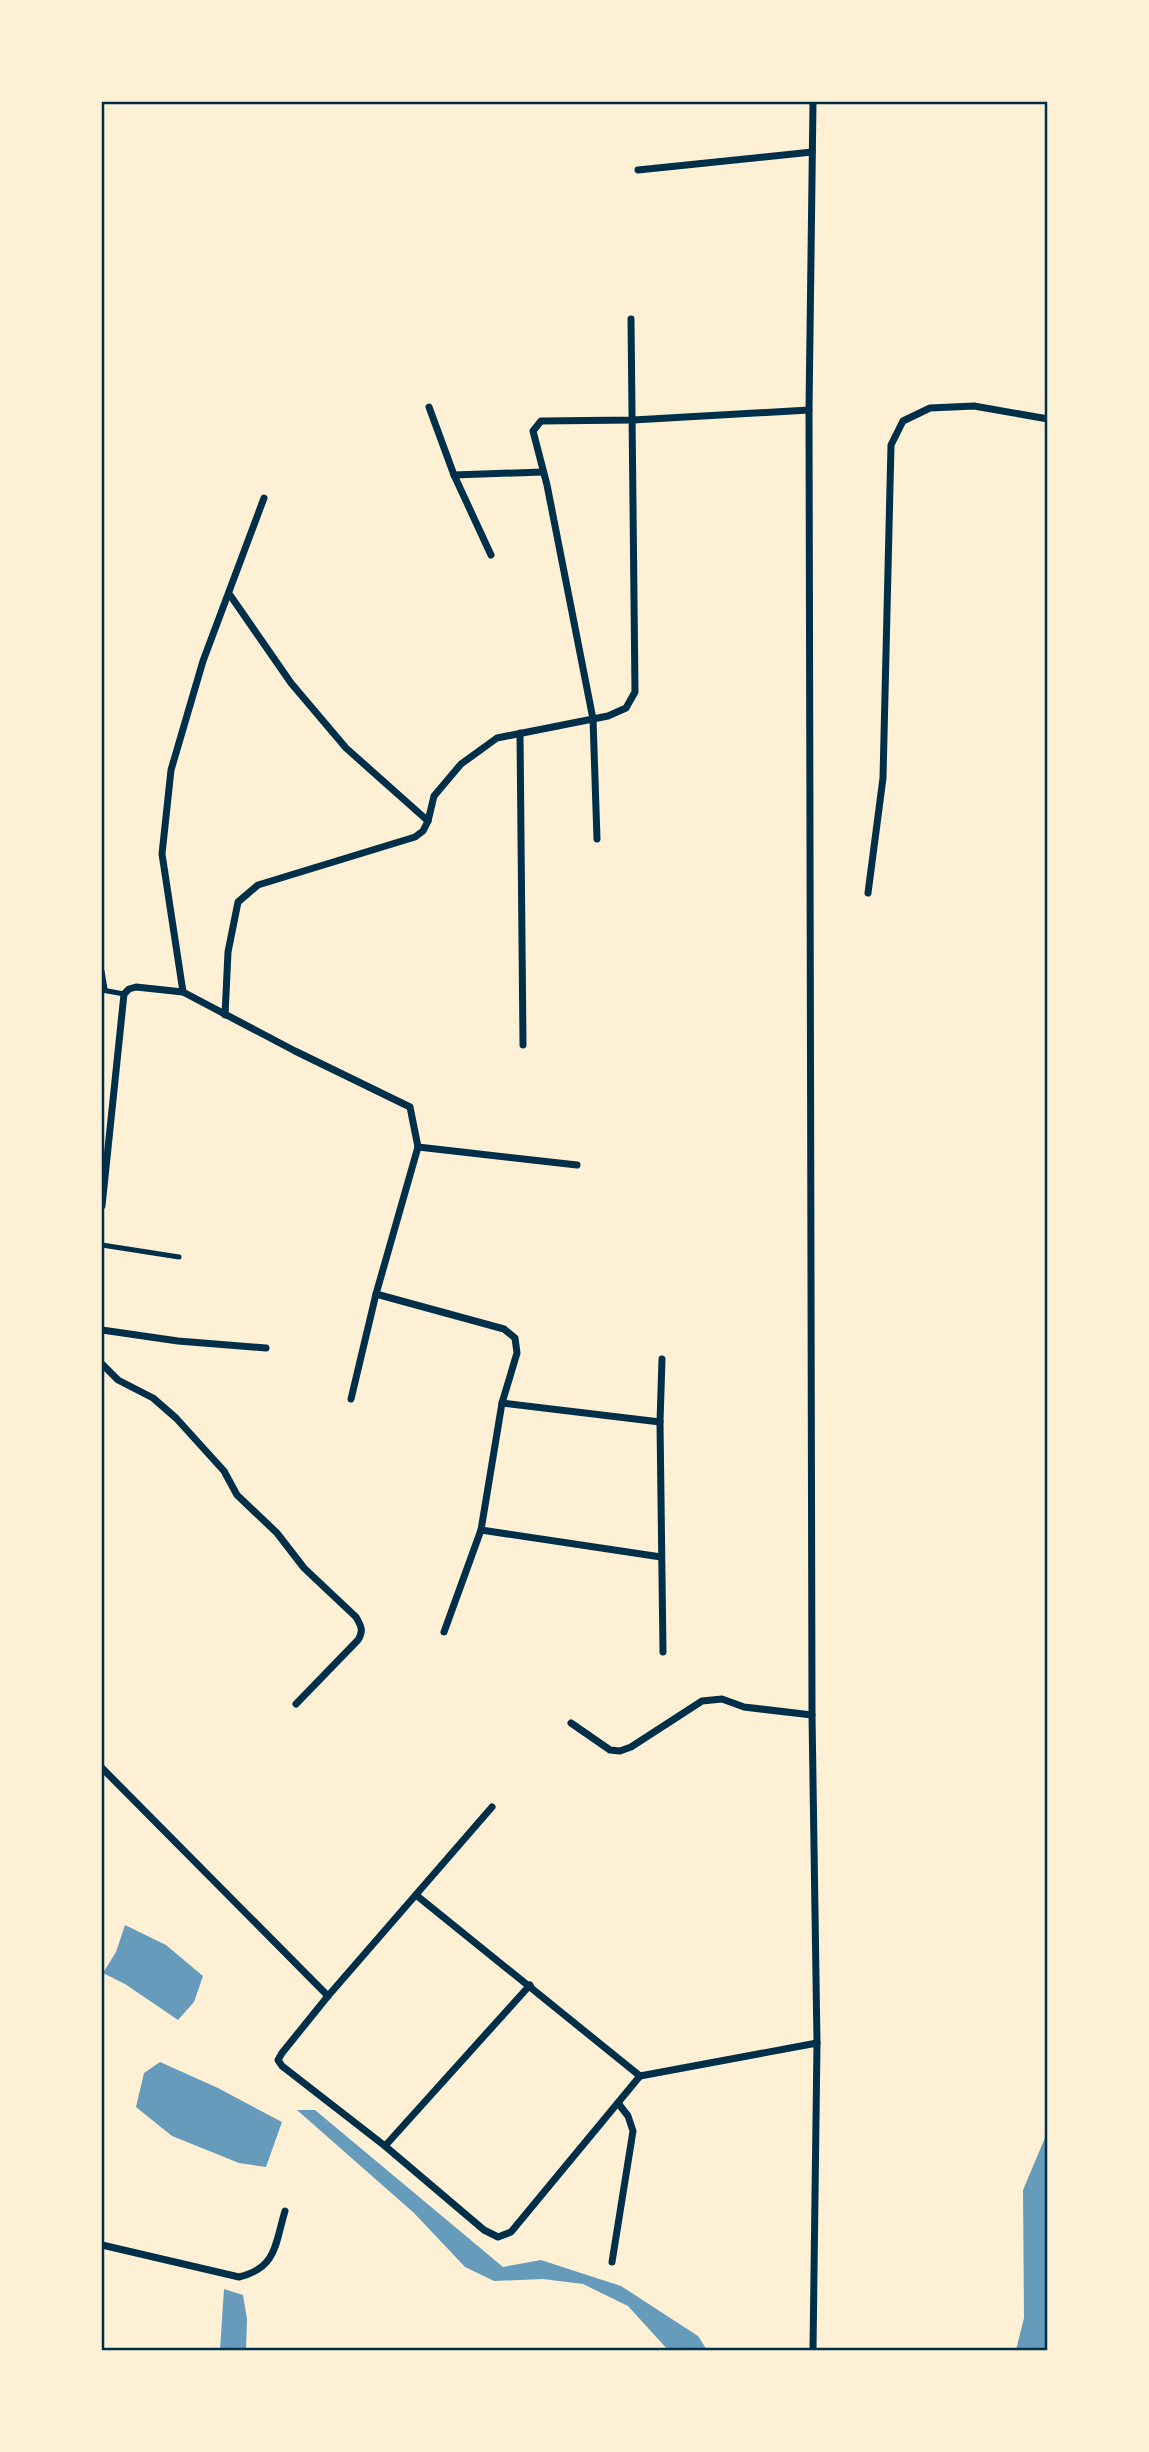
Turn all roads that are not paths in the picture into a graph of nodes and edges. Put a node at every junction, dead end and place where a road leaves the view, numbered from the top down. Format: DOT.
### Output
graph roads {
  1 [pos="813,102"];
  2 [pos="812,152"];
  3 [pos="638,170"];
  4 [pos="631,319"];
  5 [pos="429,407"];
  6 [pos="809,410"];
  7 [pos="1048,419"];
  8 [pos="633,420"];
  9 [pos="543,472"];
  10 [pos="454,475"];
  11 [pos="264,498"];
  12 [pos="491,555"];
  13 [pos="230,595"];
  14 [pos="593,719"];
  15 [pos="520,733"];
  16 [pos="428,821"];
  17 [pos="597,839"];
  18 [pos="868,893"];
  19 [pos="102,971"];
  20 [pos="104,989"];
  21 [pos="183,992"];
  22 [pos="124,994"];
  23 [pos="225,1015"];
  24 [pos="523,1045"];
  25 [pos="418,1147"];
  26 [pos="577,1165"];
  27 [pos="102,1206"];
  28 [pos="102,1245"];
  29 [pos="179,1257"];
  30 [pos="376,1294"];
  31 [pos="102,1330"];
  32 [pos="266,1348"];
  33 [pos="662,1359"];
  34 [pos="102,1364"];
  35 [pos="351,1399"];
  36 [pos="502,1403"];
  37 [pos="660,1422"];
  38 [pos="481,1530"];
  39 [pos="661,1557"];
  40 [pos="444,1632"];
  41 [pos="663,1652"];
  42 [pos="296,1704"];
  43 [pos="812,1715"];
  44 [pos="571,1723"];
  45 [pos="102,1768"];
  46 [pos="492,1807"];
  47 [pos="416,1895"];
  48 [pos="530,1985"];
  49 [pos="328,1996"];
  50 [pos="817,2043"];
  51 [pos="640,2076"];
  52 [pos="618,2103"];
  53 [pos="385,2146"];
  54 [pos="285,2211"];
  55 [pos="102,2245"];
  56 [pos="612,2262"];
  57 [pos="813,2350"];
  1 -- 2 [label="street"];
  2 -- 3 [label="street"];
  2 -- 6 [label="street"];
  4 -- 8 [label="street"];
  5 -- 10 [label="street"];
  6 -- 8 [label="street"];
  6 -- 43 [label="street"];
  7 -- 18 [label="street"];
  8 -- 9 [label="street"];
  8 -- 14 [label="street"];
  9 -- 10 [label="street"];
  9 -- 14 [label="street"];
  10 -- 12 [label="street"];
  11 -- 13 [label="street"];
  13 -- 16 [label="street"];
  13 -- 21 [label="street"];
  14 -- 15 [label="street"];
  14 -- 17 [label="street"];
  15 -- 16 [label="street"];
  15 -- 24 [label="street"];
  16 -- 23 [label="street"];
  19 -- 20 [label="lane"];
  20 -- 22 [label="lane"];
  21 -- 22 [label="street"];
  21 -- 23 [label="street"];
  22 -- 27 [label="street"];
  23 -- 25 [label="street"];
  25 -- 26 [label="street"];
  25 -- 30 [label="street"];
  28 -- 29 [label="lane"];
  30 -- 35 [label="street"];
  30 -- 36 [label="street"];
  31 -- 32 [label="street"];
  33 -- 37 [label="street"];
  34 -- 42 [label="street"];
  36 -- 37 [label="street"];
  36 -- 38 [label="street"];
  37 -- 39 [label="street"];
  38 -- 39 [label="street"];
  38 -- 40 [label="street"];
  39 -- 41 [label="street"];
  43 -- 44 [label="street"];
  43 -- 50 [label="street"];
  45 -- 49 [label="street"];
  46 -- 47 [label="street"];
  47 -- 48 [label="street"];
  47 -- 49 [label="street"];
  48 -- 51 [label="street"];
  48 -- 53 [label="street"];
  49 -- 53 [label="street"];
  50 -- 51 [label="street"];
  50 -- 57 [label="street"];
  51 -- 52 [label="street"];
  52 -- 53 [label="street"];
  52 -- 56 [label="street"];
  54 -- 55 [label="street"];
}
